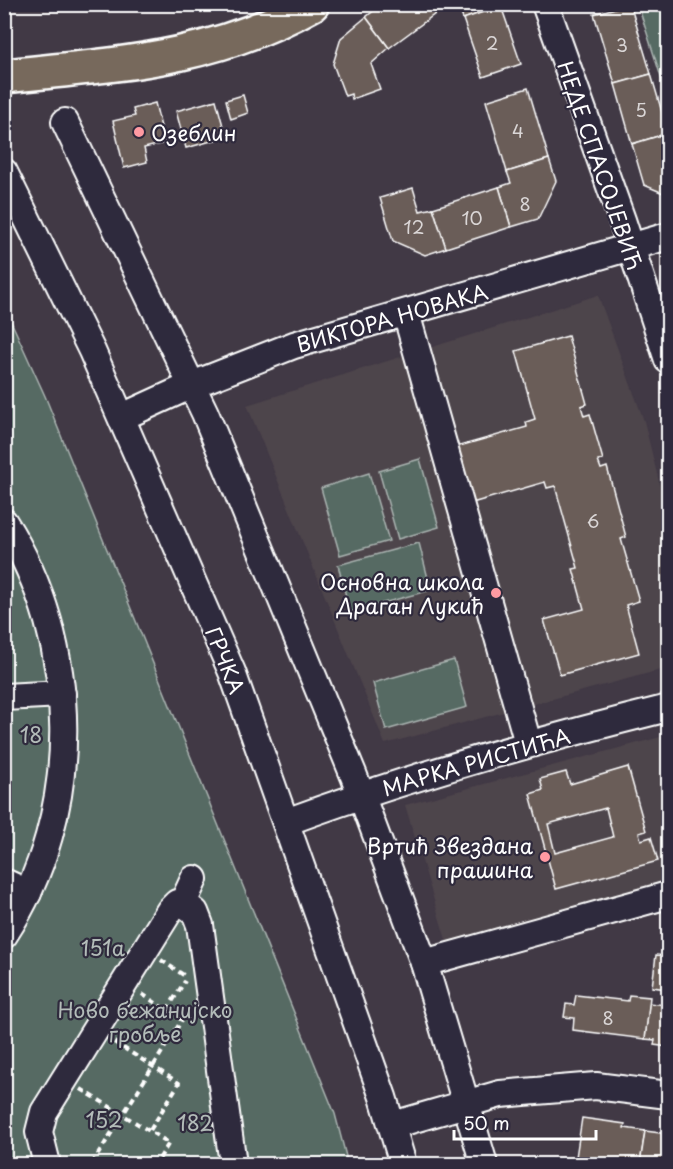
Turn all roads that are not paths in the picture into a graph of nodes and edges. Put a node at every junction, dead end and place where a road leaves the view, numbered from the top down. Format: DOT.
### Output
graph roads {
  1 [pos="312,4"];
  2 [pos="545,4"];
  3 [pos="4,76"];
  4 [pos="65,122"];
  5 [pos="4,172"];
  6 [pos="669,236"];
  7 [pos="631,247"];
  8 [pos="406,313"];
  9 [pos="669,360"];
  10 [pos="192,385"];
  11 [pos="122,417"];
  12 [pos="4,522"];
  13 [pos="62,694"];
  14 [pos="4,697"];
  15 [pos="669,708"];
  16 [pos="528,743"];
  17 [pos="361,795"];
  18 [pos="286,822"];
  19 [pos="194,879"];
  20 [pos="4,882"];
  21 [pos="28,892"];
  22 [pos="669,895"];
  23 [pos="183,903"];
  24 [pos="4,934"];
  25 [pos="424,963"];
  26 [pos="669,1095"];
  27 [pos="467,1102"];
  28 [pos="393,1125"];
  29 [pos="47,1164"];
  30 [pos="233,1164"];
  31 [pos="403,1164"];
  32 [pos="484,1164"];
  1 -- 3 [label="main road"];
  2 -- 7 [label="street, НЕДЕ СПАСОЈЕВИЋ"];
  4 -- 10 [label="street"];
  5 -- 11 [label="street, ГРЧКА"];
  6 -- 7 [label="street, ВИКТОРА НОВАКА"];
  7 -- 8 [label="street, ВИКТОРА НОВАКА"];
  7 -- 9 [label="street, НЕДЕ СПАСОЈЕВИЋ"];
  8 -- 10 [label="street, ВИКТОРА НОВАКА"];
  8 -- 16 [label="street"];
  10 -- 11 [label="street, ВИКТОРА НОВАКА"];
  10 -- 17 [label="street"];
  11 -- 18 [label="street, ГРЧКА"];
  12 -- 13 [label="street"];
  13 -- 14 [label="street"];
  13 -- 21 [label="street"];
  15 -- 16 [label="street, МАРКА РИСТИЋА"];
  16 -- 17 [label="street, МАРКА РИСТИЋА"];
  17 -- 18 [label="street, МАРКА РИСТИЋА"];
  17 -- 25 [label="street"];
  18 -- 28 [label="street, ГРЧКА"];
  19 -- 23 [label="street"];
  20 -- 21 [label="street"];
  21 -- 24 [label="street"];
  22 -- 25 [label="street"];
  23 -- 29 [label="street"];
  23 -- 30 [label="street"];
  25 -- 27 [label="street"];
  26 -- 27 [label="street"];
  27 -- 28 [label="street"];
  27 -- 32 [label="street"];
  28 -- 31 [label="street, ГРЧКА"];
}
